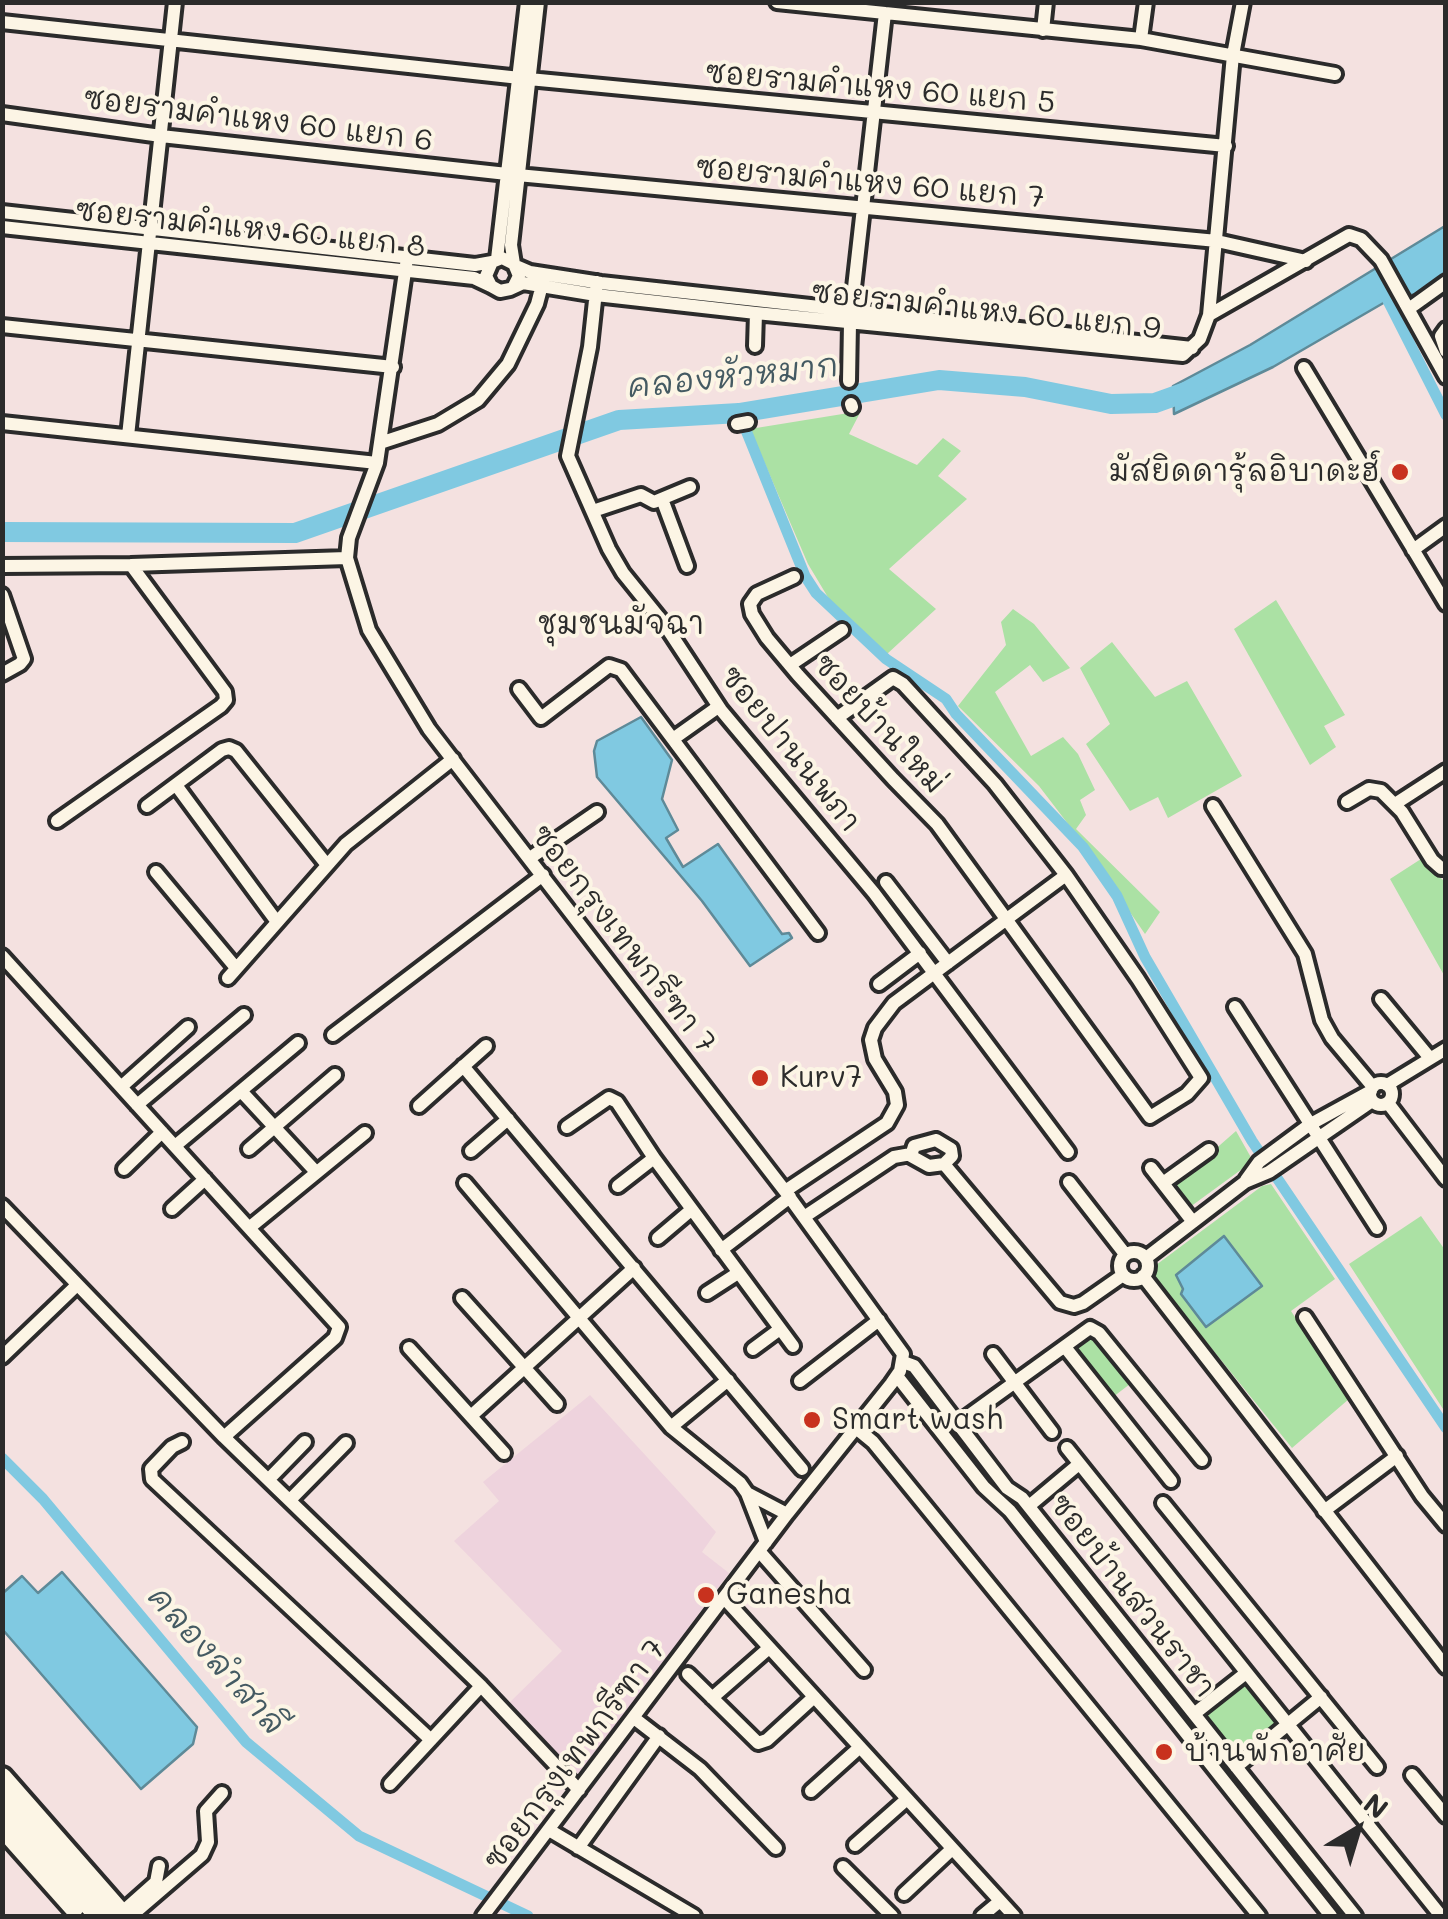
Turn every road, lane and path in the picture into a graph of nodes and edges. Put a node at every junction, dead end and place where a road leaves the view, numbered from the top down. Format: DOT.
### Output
graph roads {
  1 [pos="176,2"];
  2 [pos="527,2"];
  3 [pos="538,2"];
  4 [pos="778,2"];
  5 [pos="952,2"];
  6 [pos="1046,2"];
  7 [pos="1146,2"];
  8 [pos="1243,2"];
  9 [pos="885,13"];
  10 [pos="950,20"];
  11 [pos="2,22"];
  12 [pos="1043,30"];
  13 [pos="1141,38"];
  14 [pos="171,41"];
  15 [pos="1233,56"];
  16 [pos="1335,74"];
  17 [pos="524,78"];
  18 [pos="874,112"];
  19 [pos="2,114"];
  20 [pos="161,136"];
  21 [pos="1226,146"];
  22 [pos="513,174"];
  23 [pos="863,208"];
  24 [pos="2,212"];
  25 [pos="30,223"];
  26 [pos="2,227"];
  27 [pos="152,236"];
  28 [pos="1217,242"];
  29 [pos="494,260"];
  30 [pos="1306,261"];
  31 [pos="407,264"];
  32 [pos="515,265"];
  33 [pos="1446,282"];
  34 [pos="542,285"];
  35 [pos="491,286"];
  36 [pos="514,286"];
  37 [pos="597,289"];
  38 [pos="1408,305"];
  39 [pos="756,313"];
  40 [pos="1209,315"];
  41 [pos="851,316"];
  42 [pos="2,326"];
  43 [pos="1446,329"];
  44 [pos="139,341"];
  45 [pos="754,346"];
  46 [pos="1446,352"];
  47 [pos="394,367"];
  48 [pos="1304,368"];
  49 [pos="1446,376"];
  50 [pos="849,381"];
  51 [pos="2,423"];
  52 [pos="128,436"];
  53 [pos="380,443"];
  54 [pos="375,470"];
  55 [pos="690,487"];
  56 [pos="662,499"];
  57 [pos="594,510"];
  58 [pos="1446,526"];
  59 [pos="1413,550"];
  60 [pos="346,558"];
  61 [pos="131,565"];
  62 [pos="2,566"];
  63 [pos="686,566"];
  64 [pos="794,577"];
  65 [pos="3,600"];
  66 [pos="1446,604"];
  67 [pos="842,630"];
  68 [pos="790,665"];
  69 [pos="2,674"];
  70 [pos="520,689"];
  71 [pos="718,706"];
  72 [pos="837,718"];
  73 [pos="672,740"];
  74 [pos="453,760"];
  75 [pos="1446,771"];
  76 [pos="176,785"];
  77 [pos="1347,802"];
  78 [pos="1395,804"];
  79 [pos="147,806"];
  80 [pos="1213,806"];
  81 [pos="597,812"];
  82 [pos="57,822"];
  83 [pos="530,858"];
  84 [pos="327,865"];
  85 [pos="1446,868"];
  86 [pos="156,872"];
  87 [pos="543,875"];
  88 [pos="1066,875"];
  89 [pos="886,882"];
  90 [pos="1007,919"];
  91 [pos="277,922"];
  92 [pos="818,934"];
  93 [pos="920,953"];
  94 [pos="2,956"];
  95 [pos="948,964"];
  96 [pos="934,973"];
  97 [pos="879,984"];
  98 [pos="1380,999"];
  99 [pos="1235,1007"];
  100 [pos="244,1015"];
  101 [pos="188,1027"];
  102 [pos="333,1034"];
  103 [pos="298,1043"];
  104 [pos="486,1046"];
  105 [pos="1446,1049"];
  106 [pos="1428,1058"];
  107 [pos="463,1066"];
  108 [pos="335,1074"];
  109 [pos="121,1087"];
  110 [pos="241,1090"];
  111 [pos="1376,1091"];
  112 [pos="137,1105"];
  113 [pos="419,1106"];
  114 [pos="508,1119"];
  115 [pos="274,1127"];
  116 [pos="567,1127"];
  117 [pos="1313,1131"];
  118 [pos="162,1132"];
  119 [pos="365,1133"];
  120 [pos="175,1146"];
  121 [pos="249,1149"];
  122 [pos="1209,1150"];
  123 [pos="471,1151"];
  124 [pos="1068,1152"];
  125 [pos="911,1154"];
  126 [pos="654,1158"];
  127 [pos="944,1164"];
  128 [pos="1151,1168"];
  129 [pos="124,1169"];
  130 [pos="316,1172"];
  131 [pos="205,1179"];
  132 [pos="1446,1179"];
  133 [pos="1069,1182"];
  134 [pos="1163,1182"];
  135 [pos="465,1183"];
  136 [pos="618,1186"];
  137 [pos="787,1194"];
  138 [pos="2,1206"];
  139 [pos="172,1209"];
  140 [pos="691,1210"];
  141 [pos="804,1218"];
  142 [pos="1194,1222"];
  143 [pos="249,1228"];
  144 [pos="1377,1228"];
  145 [pos="658,1238"];
  146 [pos="721,1250"];
  147 [pos="1125,1254"];
  148 [pos="1146,1258"];
  149 [pos="634,1268"];
  150 [pos="738,1273"];
  151 [pos="1123,1275"];
  152 [pos="1143,1276"];
  153 [pos="77,1285"];
  154 [pos="708,1293"];
  155 [pos="462,1298"];
  156 [pos="1305,1317"];
  157 [pos="579,1319"];
  158 [pos="880,1320"];
  159 [pos="780,1329"];
  160 [pos="793,1346"];
  161 [pos="408,1348"];
  162 [pos="1065,1348"];
  163 [pos="753,1349"];
  164 [pos="993,1354"];
  165 [pos="2,1357"];
  166 [pos="903,1362"];
  167 [pos="525,1368"];
  168 [pos="897,1376"];
  169 [pos="728,1380"];
  170 [pos="800,1381"];
  171 [pos="1018,1382"];
  172 [pos="557,1404"];
  173 [pos="471,1416"];
  174 [pos="957,1424"];
  175 [pos="671,1427"];
  176 [pos="856,1428"];
  177 [pos="1052,1432"];
  178 [pos="224,1437"];
  179 [pos="182,1442"];
  180 [pos="305,1442"];
  181 [pos="346,1443"];
  182 [pos="1066,1448"];
  183 [pos="504,1453"];
  184 [pos="1396,1456"];
  185 [pos="1202,1460"];
  186 [pos="1080,1464"];
  187 [pos="802,1470"];
  188 [pos="269,1479"];
  189 [pos="1171,1481"];
  190 [pos="747,1493"];
  191 [pos="290,1500"];
  192 [pos="1163,1503"];
  193 [pos="1029,1506"];
  194 [pos="1324,1510"];
  195 [pos="787,1514"];
  196 [pos="1446,1525"];
  197 [pos="763,1547"];
  198 [pos="725,1598"];
  199 [pos="770,1648"];
  200 [pos="1446,1667"];
  201 [pos="864,1670"];
  202 [pos="1246,1673"];
  203 [pos="688,1674"];
  204 [pos="481,1686"];
  205 [pos="814,1697"];
  206 [pos="1320,1697"];
  207 [pos="712,1698"];
  208 [pos="1194,1714"];
  209 [pos="634,1718"];
  210 [pos="1288,1725"];
  211 [pos="660,1736"];
  212 [pos="431,1740"];
  213 [pos="860,1747"];
  214 [pos="1236,1767"];
  215 [pos="1377,1767"];
  216 [pos="1412,1775"];
  217 [pos="2,1778"];
  218 [pos="390,1784"];
  219 [pos="579,1790"];
  220 [pos="811,1791"];
  221 [pos="222,1793"];
  222 [pos="907,1799"];
  223 [pos="2,1803"];
  224 [pos="1446,1816"];
  225 [pos="2,1826"];
  226 [pos="549,1830"];
  227 [pos="2,1844"];
  228 [pos="855,1845"];
  229 [pos="578,1848"];
  230 [pos="776,1848"];
  231 [pos="952,1849"];
  232 [pos="158,1866"];
  233 [pos="842,1867"];
  234 [pos="904,1894"];
  235 [pos="1000,1901"];
  236 [pos="486,1914"];
  237 [pos="64,1916"];
  238 [pos="82,1916"];
  239 [pos="118,1916"];
  240 [pos="694,1916"];
  241 [pos="892,1916"];
  242 [pos="982,1916"];
  243 [pos="1014,1916"];
  244 [pos="1259,1916"];
  245 [pos="1331,1916"];
  246 [pos="1355,1916"];
  247 [pos="1441,1916"];
  1 -- 14 [label="street"];
  2 -- 17 [label="street"];
  3 -- 17 [label="street"];
  4 -- 9 [label="street"];
  5 -- 10 [label="street"];
  6 -- 12 [label="street"];
  7 -- 13 [label="street"];
  8 -- 15 [label="street"];
  9 -- 10 [label="street"];
  9 -- 18 [label="street"];
  10 -- 12 [label="street"];
  11 -- 14 [label="street, ซอยรามคำแหง 60 แยก 5"];
  12 -- 13 [label="street"];
  13 -- 15 [label="street"];
  14 -- 17 [label="street, ซอยรามคำแหง 60 แยก 5"];
  14 -- 20 [label="street"];
  15 -- 16 [label="street"];
  15 -- 21 [label="street"];
  17 -- 18 [label="street, ซอยรามคำแหง 60 แยก 5"];
  17 -- 22 [label="street"];
  18 -- 21 [label="street, ซอยรามคำแหง 60 แยก 5"];
  18 -- 23 [label="street"];
  19 -- 20 [label="street, ซอยรามคำแหง 60 แยก 6"];
  20 -- 22 [label="street, ซอยรามคำแหง 60 แยก 6"];
  20 -- 27 [label="street"];
  21 -- 28 [label="street"];
  22 -- 23 [label="street, ซอยรามคำแหง 60 แยก 7"];
  22 -- 29 [label="street"];
  22 -- 32 [label="street"];
  23 -- 28 [label="street, ซอยรามคำแหง 60 แยก 7"];
  23 -- 41 [label="street"];
  24 -- 25 [label="street, ซอยรามคำแหง 60 แยก 8"];
  25 -- 26 [label="street, ซอยรามคำแหง 60 แยก 8"];
  25 -- 27 [label="street, ซอยรามคำแหง 60 แยก 8"];
  27 -- 31 [label="street, ซอยรามคำแหง 60 แยก 8"];
  27 -- 44 [label="street"];
  28 -- 30 [label="street, ซอยรามคำแหง 60 แยก 7"];
  28 -- 40 [label="street"];
  29 -- 31 [label="street, ซอยรามคำแหง 60 แยก 8"];
  29 -- 32 [label="street"];
  29 -- 35 [label="street"];
  30 -- 38 [label="street"];
  30 -- 40 [label="street"];
  31 -- 35 [label="street, ซอยรามคำแหง 60 แยก 8"];
  31 -- 47 [label="street, ซอยกรุงเทพกรีฑา 7"];
  32 -- 36 [label="street"];
  32 -- 37 [label="street, ซอยรามคำแหง 60 แยก 9"];
  33 -- 38 [label="street"];
  34 -- 36 [label="street, ซอยรามคำแหง 60 แยก 9"];
  34 -- 37 [label="street, ซอยรามคำแหง 60 แยก 9"];
  34 -- 53 [label="street"];
  35 -- 36 [label="street"];
  37 -- 39 [label="street, ซอยรามคำแหง 60 แยก 9"];
  37 -- 41 [label="street, ซอยรามคำแหง 60 แยก 9"];
  37 -- 57 [label="street, ซอยปานนพภา"];
  38 -- 49 [label="street"];
  39 -- 41 [label="street, ซอยรามคำแหง 60 แยก 9"];
  39 -- 45 [label="street"];
  40 -- 41 [label="street, ซอยรามคำแหง 60 แยก 9"];
  41 -- 50 [label="street"];
  42 -- 44 [label="street"];
  43 -- 46 [label="street"];
  44 -- 47 [label="street"];
  44 -- 52 [label="street"];
  47 -- 53 [label="street, ซอยกรุงเทพกรีฑา 7"];
  48 -- 59 [label="street"];
  51 -- 52 [label="street"];
  52 -- 54 [label="street"];
  53 -- 54 [label="street, ซอยกรุงเทพกรีฑา 7"];
  54 -- 60 [label="street, ซอยกรุงเทพกรีฑา 7"];
  55 -- 56 [label="street"];
  56 -- 57 [label="street"];
  56 -- 63 [label="street"];
  57 -- 71 [label="street, ซอยปานนพภา"];
  58 -- 59 [label="street"];
  59 -- 66 [label="street"];
  60 -- 61 [label="street"];
  60 -- 74 [label="street, ซอยกรุงเทพกรีฑา 7"];
  61 -- 62 [label="street"];
  61 -- 82 [label="street"];
  64 -- 68 [label="street, ซอยบ้านใหม่"];
  65 -- 69 [label="street"];
  67 -- 68 [label="street"];
  68 -- 72 [label="street, ซอยบ้านใหม่"];
  70 -- 73 [label="street"];
  71 -- 73 [label="street"];
  71 -- 93 [label="street, ซอยปานนพภา"];
  72 -- 88 [label="street"];
  72 -- 90 [label="street, ซอยบ้านใหม่"];
  73 -- 92 [label="street"];
  74 -- 83 [label="street, ซอยกรุงเทพกรีฑา 7"];
  74 -- 84 [label="street"];
  75 -- 78 [label="street"];
  76 -- 79 [label="street"];
  76 -- 84 [label="street"];
  76 -- 91 [label="street"];
  77 -- 78 [label="street"];
  78 -- 85 [label="street"];
  80 -- 111 [label="street"];
  81 -- 83 [label="street"];
  83 -- 87 [label="street, ซอยกรุงเทพกรีฑา 7"];
  84 -- 91 [label="street"];
  86 -- 91 [label="street"];
  87 -- 102 [label="street"];
  87 -- 137 [label="street, ซอยกรุงเทพกรีฑา 7"];
  88 -- 90 [label="street"];
  88 -- 90 [label="street, ซอยบ้านใหม่"];
  89 -- 95 [label="street"];
  90 -- 95 [label="street"];
  93 -- 96 [label="street, ซอยปานนพภา"];
  93 -- 97 [label="street"];
  94 -- 109 [label="street"];
  95 -- 96 [label="street"];
  96 -- 124 [label="street, ซอยปานนพภา"];
  96 -- 137 [label="street"];
  98 -- 106 [label="street"];
  99 -- 117 [label="street"];
  100 -- 112 [label="street"];
  101 -- 109 [label="street"];
  103 -- 110 [label="street"];
  104 -- 107 [label="street"];
  105 -- 106 [label="street"];
  106 -- 111 [label="street"];
  107 -- 113 [label="street"];
  107 -- 114 [label="street"];
  108 -- 115 [label="street"];
  109 -- 112 [label="street"];
  110 -- 115 [label="street"];
  110 -- 120 [label="street"];
  111 -- 117 [label="street"];
  111 -- 132 [label="street"];
  112 -- 118 [label="street"];
  114 -- 123 [label="street"];
  114 -- 149 [label="street"];
  115 -- 121 [label="street"];
  115 -- 130 [label="street"];
  116 -- 126 [label="street"];
  117 -- 142 [label="street"];
  117 -- 144 [label="street"];
  118 -- 120 [label="street"];
  118 -- 129 [label="street"];
  119 -- 130 [label="street"];
  120 -- 131 [label="street"];
  122 -- 134 [label="street"];
  125 -- 127 [label="street"];
  125 -- 127 [label="street"];
  125 -- 141 [label="street"];
  126 -- 136 [label="street"];
  126 -- 140 [label="street"];
  127 -- 151 [label="street"];
  128 -- 134 [label="street"];
  130 -- 143 [label="street"];
  131 -- 139 [label="street"];
  131 -- 143 [label="street"];
  133 -- 147 [label="street"];
  134 -- 142 [label="street"];
  135 -- 157 [label="street"];
  137 -- 141 [label="street, ซอยกรุงเทพกรีฑา 7"];
  137 -- 146 [label="street"];
  138 -- 153 [label="street"];
  140 -- 145 [label="street"];
  140 -- 146 [label="street"];
  141 -- 158 [label="street, ซอยกรุงเทพกรีฑา 7"];
  142 -- 148 [label="street"];
  143 -- 178 [label="street"];
  146 -- 150 [label="street"];
  147 -- 148 [label="street"];
  147 -- 151 [label="street"];
  148 -- 152 [label="street"];
  149 -- 157 [label="street"];
  149 -- 169 [label="street"];
  150 -- 154 [label="street"];
  150 -- 159 [label="street"];
  151 -- 152 [label="street"];
  152 -- 194 [label="street"];
  153 -- 165 [label="street"];
  153 -- 178 [label="street"];
  155 -- 167 [label="street"];
  156 -- 184 [label="street"];
  157 -- 167 [label="street"];
  157 -- 175 [label="street"];
  158 -- 166 [label="street, ซอยกรุงเทพกรีฑา 7"];
  158 -- 170 [label="street"];
  159 -- 160 [label="street"];
  159 -- 163 [label="street"];
  161 -- 173 [label="street"];
  162 -- 171 [label="street"];
  162 -- 185 [label="street"];
  162 -- 189 [label="street"];
  164 -- 171 [label="street"];
  166 -- 168 [label="street, ซอยกรุงเทพกรีฑา 7"];
  166 -- 174 [label="street, ซอยบ้านสวนราชา"];
  167 -- 172 [label="street"];
  167 -- 173 [label="street"];
  168 -- 176 [label="street, ซอยกรุงเทพกรีฑา 7"];
  168 -- 245 [label="street"];
  169 -- 175 [label="street"];
  169 -- 187 [label="street"];
  171 -- 174 [label="street"];
  171 -- 177 [label="street"];
  173 -- 183 [label="street"];
  174 -- 193 [label="street, ซอยบ้านสวนราชา"];
  175 -- 190 [label="street"];
  176 -- 195 [label="street, ซอยกรุงเทพกรีฑา 7"];
  176 -- 244 [label="street"];
  178 -- 188 [label="street"];
  179 -- 212 [label="street"];
  180 -- 188 [label="street"];
  181 -- 191 [label="street"];
  182 -- 186 [label="street"];
  184 -- 194 [label="street"];
  184 -- 196 [label="street"];
  186 -- 193 [label="street"];
  186 -- 202 [label="street"];
  188 -- 191 [label="street"];
  190 -- 195 [label="street"];
  190 -- 197 [label="street"];
  191 -- 204 [label="street"];
  192 -- 206 [label="street"];
  193 -- 208 [label="street, ซอยบ้านสวนราชา"];
  194 -- 200 [label="street"];
  195 -- 197 [label="street, ซอยกรุงเทพกรีฑา 7"];
  197 -- 198 [label="street, ซอยกรุงเทพกรีฑา 7"];
  197 -- 201 [label="street"];
  198 -- 199 [label="street"];
  198 -- 209 [label="street, ซอยกรุงเทพกรีฑา 7"];
  199 -- 205 [label="street"];
  199 -- 207 [label="street"];
  202 -- 208 [label="street"];
  202 -- 210 [label="street"];
  203 -- 207 [label="street"];
  204 -- 212 [label="street"];
  204 -- 219 [label="street"];
  205 -- 207 [label="street"];
  205 -- 213 [label="street"];
  206 -- 210 [label="street"];
  206 -- 215 [label="street"];
  208 -- 214 [label="street, ซอยบ้านสวนราชา"];
  209 -- 211 [label="street"];
  209 -- 219 [label="street, ซอยกรุงเทพกรีฑา 7"];
  210 -- 214 [label="street"];
  210 -- 247 [label="street"];
  211 -- 229 [label="street"];
  211 -- 230 [label="street"];
  212 -- 218 [label="street"];
  213 -- 220 [label="street"];
  213 -- 222 [label="street"];
  214 -- 246 [label="street, ซอยบ้านสวนราชา"];
  216 -- 224 [label="street"];
  217 -- 239 [label="main road"];
  219 -- 226 [label="street, ซอยกรุงเทพกรีฑา 7"];
  221 -- 239 [label="street"];
  222 -- 228 [label="street"];
  222 -- 231 [label="street"];
  223 -- 239 [label="main road"];
  225 -- 238 [label="main road"];
  226 -- 229 [label="street"];
  226 -- 236 [label="street, ซอยกรุงเทพกรีฑา 7"];
  227 -- 237 [label="main road"];
  229 -- 240 [label="street"];
  231 -- 234 [label="street"];
  231 -- 235 [label="street"];
  232 -- 239 [label="street"];
  233 -- 241 [label="street"];
  235 -- 242 [label="street"];
  235 -- 243 [label="street"];
}
